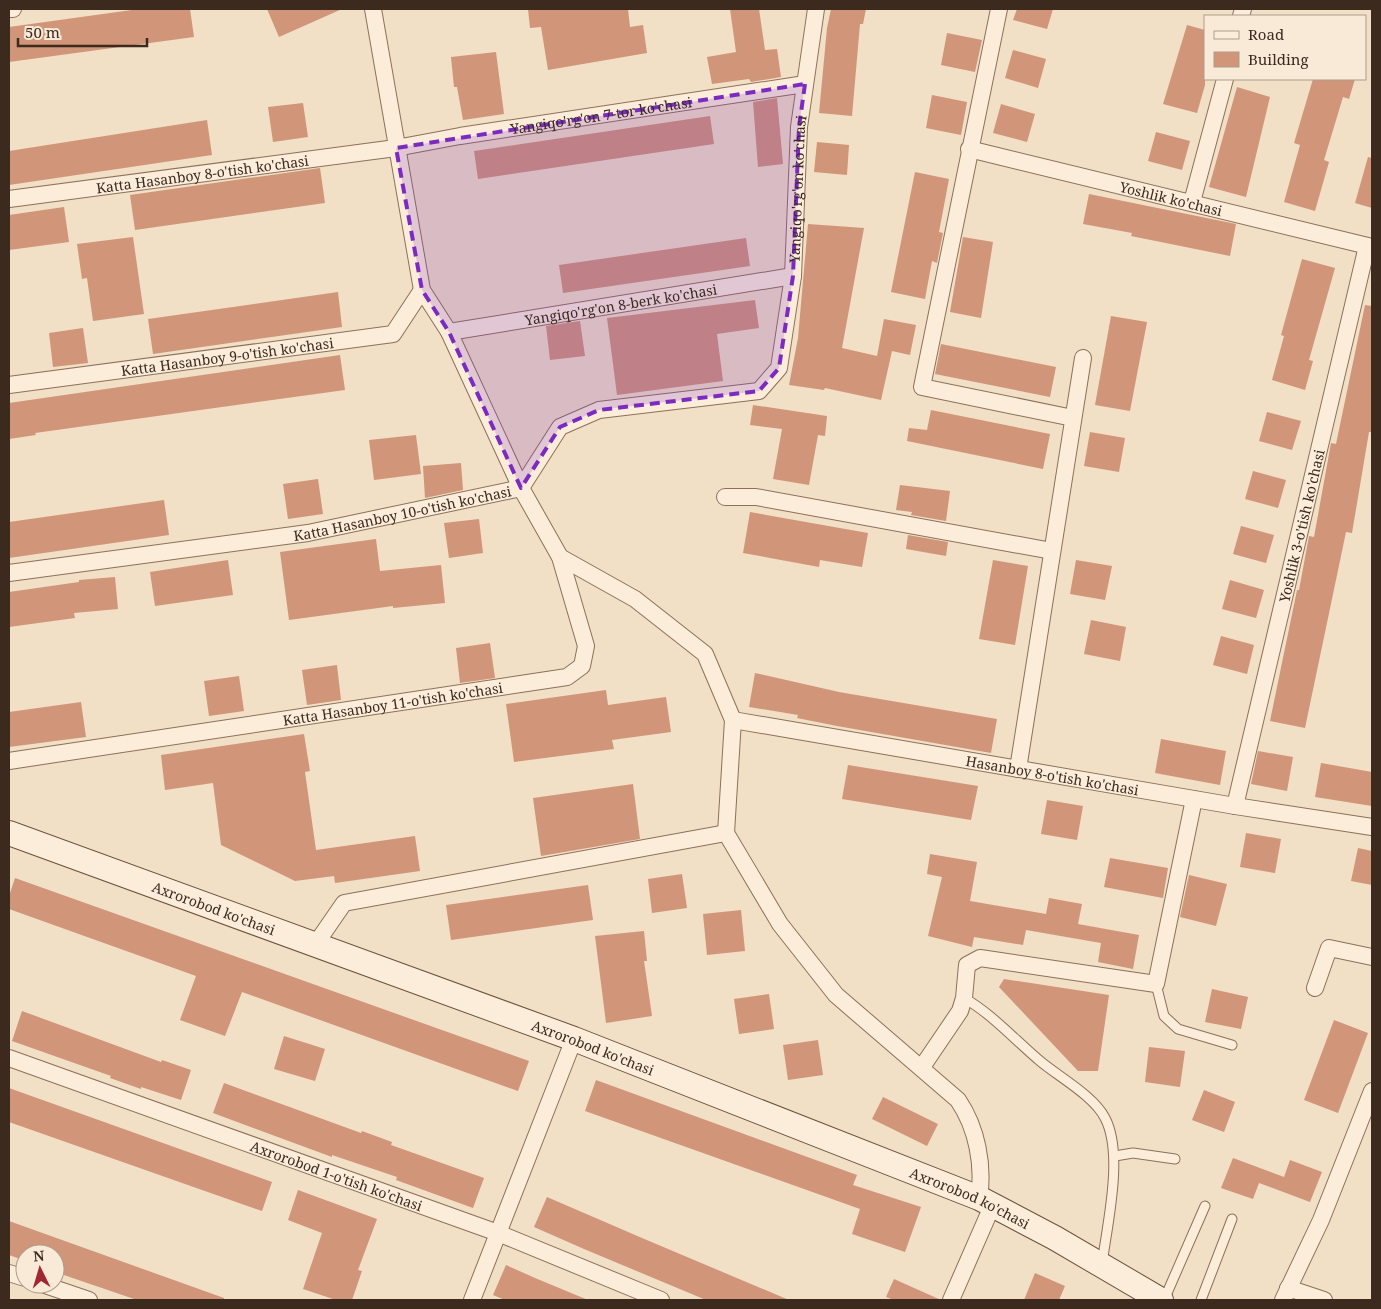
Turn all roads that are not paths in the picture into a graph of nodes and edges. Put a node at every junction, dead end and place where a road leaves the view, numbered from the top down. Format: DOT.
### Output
graph roads {
  1 [pos="9,9"];
  2 [pos="13,9"];
  3 [pos="373,9"];
  4 [pos="816,9"];
  5 [pos="999,9"];
  6 [pos="1225,80"];
  7 [pos="805,84"];
  8 [pos="396,148"];
  9 [pos="969,149"];
  10 [pos="9,199"];
  11 [pos="1192,202"];
  12 [pos="1370,246"];
  13 [pos="793,276"];
  14 [pos="422,290"];
  15 [pos="449,332"];
  16 [pos="1083,358"];
  17 [pos="779,368"];
  18 [pos="9,385"];
  19 [pos="1074,418"];
  20 [pos="521,488"];
  21 [pos="725,497"];
  22 [pos="1052,551"];
  23 [pos="560,557"];
  24 [pos="9,573"];
  25 [pos="733,720"];
  26 [pos="9,761"];
  27 [pos="1018,769"];
  28 [pos="1194,799"];
  29 [pos="1235,806"];
  30 [pos="1372,827"];
  31 [pos="9,833"];
  32 [pos="726,833"];
  33 [pos="316,945"];
  34 [pos="1372,957"];
  35 [pos="1156,984"];
  36 [pos="1315,988"];
  37 [pos="964,998"];
  38 [pos="574,1039"];
  39 [pos="1232,1045"];
  40 [pos="9,1058"];
  41 [pos="922,1067"];
  42 [pos="1372,1091"];
  43 [pos="1367,1120"];
  44 [pos="1114,1156"];
  45 [pos="1175,1159"];
  46 [pos="986,1201"];
  47 [pos="1205,1206"];
  48 [pos="1232,1219"];
  49 [pos="498,1233"];
  50 [pos="1102,1264"];
  51 [pos="65,1292"];
  52 [pos="1286,1294"];
  53 [pos="89,1300"];
  54 [pos="472,1300"];
  55 [pos="661,1300"];
  56 [pos="951,1300"];
  57 [pos="1163,1300"];
  58 [pos="1200,1300"];
  59 [pos="1324,1300"];
  1 -- 2 [label="street"];
  3 -- 8 [label="street"];
  4 -- 7 [label="street, Yangiqo'rg'on ko'chasi"];
  5 -- 9 [label="street"];
  6 -- 11 [label="street"];
  7 -- 8 [label="street, Yangiqo'rg'on 7-tor ko'chasi"];
  7 -- 13 [label="street, Yangiqo'rg'on ko'chasi"];
  8 -- 10 [label="street, Katta Hasanboy 8-o'tish ko'chasi"];
  8 -- 14 [label="street"];
  9 -- 11 [label="street, Yoshlik ko'chasi"];
  9 -- 19 [label="street"];
  11 -- 12 [label="street, Yoshlik ko'chasi"];
  12 -- 29 [label="street, Yoshlik 3-o'tish ko'chasi"];
  13 -- 15 [label="street, Yangiqo'rg'on 8-berk ko'chasi"];
  13 -- 17 [label="street, Yangiqo'rg'on ko'chasi"];
  14 -- 15 [label="street, Katta Hasanboy 11-o'tish ko'chasi"];
  14 -- 18 [label="street, Katta Hasanboy 9-o'tish ko'chasi"];
  15 -- 20 [label="street, Katta Hasanboy 11-o'tish ko'chasi"];
  16 -- 19 [label="street"];
  17 -- 20 [label="street, Katta Hasanboy 10-o'tish ko'chasi"];
  19 -- 22 [label="street"];
  20 -- 23 [label="street, Katta Hasanboy 11-o'tish ko'chasi"];
  20 -- 24 [label="street, Katta Hasanboy 10-o'tish ko'chasi"];
  21 -- 22 [label="street"];
  22 -- 27 [label="street"];
  23 -- 25 [label="street"];
  23 -- 26 [label="street, Katta Hasanboy 11-o'tish ko'chasi"];
  25 -- 27 [label="street, Hasanboy 8-o'tish ko'chasi"];
  25 -- 32 [label="street"];
  27 -- 28 [label="street, Hasanboy 8-o'tish ko'chasi"];
  28 -- 29 [label="street, Hasanboy 8-o'tish ko'chasi"];
  28 -- 35 [label="street"];
  29 -- 30 [label="street, Hasanboy 8-o'tish ko'chasi"];
  31 -- 33 [label="street, Axrorobod ko'chasi"];
  32 -- 33 [label="street"];
  32 -- 41 [label="street"];
  33 -- 38 [label="street, Axrorobod ko'chasi"];
  34 -- 36 [label="street"];
  35 -- 37 [label="street"];
  35 -- 39 [label="lane"];
  37 -- 41 [label="street"];
  37 -- 44 [label="lane"];
  38 -- 46 [label="street, Axrorobod ko'chasi"];
  38 -- 49 [label="street"];
  40 -- 49 [label="street, Axrorobod 1-o'tish ko'chasi"];
  41 -- 46 [label="street"];
  42 -- 43 [label="street"];
  43 -- 52 [label="street"];
  44 -- 45 [label="lane"];
  44 -- 50 [label="lane"];
  46 -- 50 [label="street, Axrorobod ko'chasi"];
  46 -- 56 [label="street"];
  47 -- 57 [label="lane"];
  48 -- 58 [label="lane"];
  49 -- 54 [label="street"];
  49 -- 55 [label="street, Axrorobod 1-o'tish ko'chasi"];
  50 -- 57 [label="street, Axrorobod ko'chasi"];
  51 -- 53 [label="street"];
  52 -- 59 [label="street"];
}
